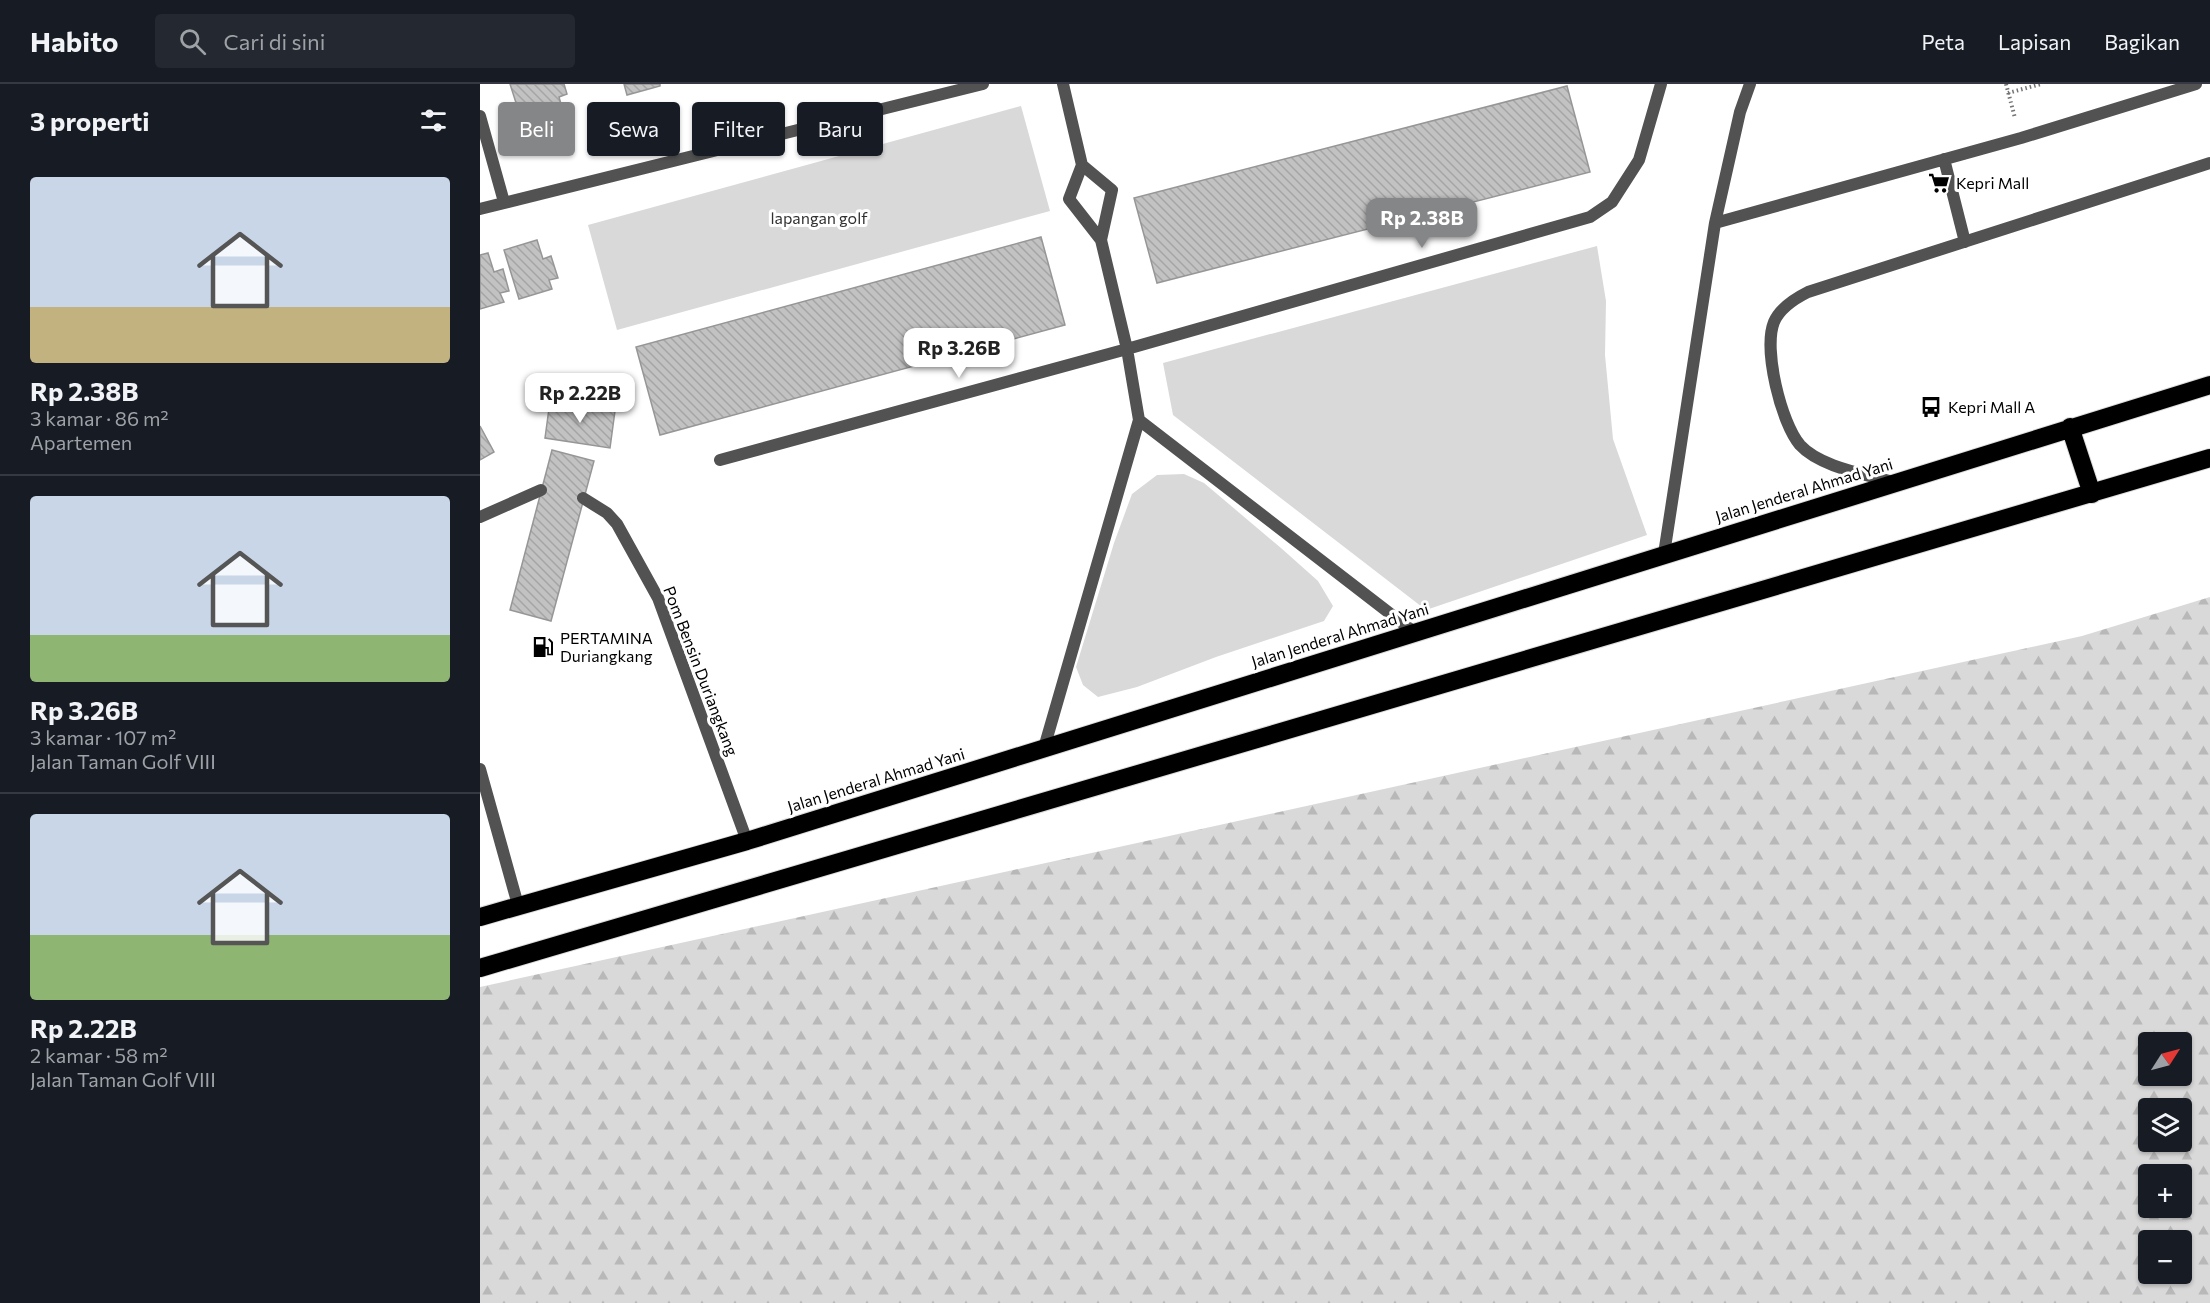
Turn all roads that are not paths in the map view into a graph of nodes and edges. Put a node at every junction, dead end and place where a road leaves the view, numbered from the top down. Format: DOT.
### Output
graph roads {
  1 [pos="983,84"];
  2 [pos="1063,84"];
  3 [pos="1661,84"];
  4 [pos="1750,84"];
  5 [pos="2196,84"];
  6 [pos="480,116"];
  7 [pos="1944,159"];
  8 [pos="2210,163"];
  9 [pos="1083,165"];
  10 [pos="504,202"];
  11 [pos="480,209"];
  12 [pos="1715,223"];
  13 [pos="1101,240"];
  14 [pos="1965,242"];
  15 [pos="1127,349"];
  16 [pos="2210,385"];
  17 [pos="1139,420"];
  18 [pos="2070,428"];
  19 [pos="720,459"];
  20 [pos="2210,459"];
  21 [pos="1893,482"];
  22 [pos="541,490"];
  23 [pos="2092,494"];
  24 [pos="583,498"];
  25 [pos="480,518"];
  26 [pos="1665,554"];
  27 [pos="1414,632"];
  28 [pos="1044,748"];
  29 [pos="480,769"];
  30 [pos="747,841"];
  31 [pos="518,905"];
  32 [pos="480,917"];
  33 [pos="480,968"];
  1 -- 10 [label="street"];
  2 -- 9 [label="street"];
  3 -- 15 [label="street"];
  4 -- 12 [label="street"];
  5 -- 7 [label="street"];
  6 -- 10 [label="street"];
  7 -- 12 [label="street"];
  7 -- 14 [label="street"];
  8 -- 14 [label="street"];
  9 -- 13 [label="street"];
  9 -- 13 [label="street"];
  10 -- 11 [label="street"];
  12 -- 26 [label="street"];
  13 -- 15 [label="street"];
  14 -- 21 [label="street"];
  15 -- 17 [label="street"];
  15 -- 19 [label="street"];
  16 -- 18 [label="highway, Jalan Jenderal Ahmad Yani"];
  17 -- 27 [label="street"];
  17 -- 28 [label="street"];
  18 -- 21 [label="highway, Jalan Jenderal Ahmad Yani"];
  18 -- 23 [label="highway"];
  20 -- 23 [label="highway"];
  21 -- 26 [label="highway, Jalan Jenderal Ahmad Yani"];
  22 -- 25 [label="street"];
  23 -- 33 [label="highway"];
  24 -- 30 [label="street, Pom Bensin Duriangkang"];
  26 -- 27 [label="highway, Jalan Jenderal Ahmad Yani"];
  27 -- 28 [label="highway, Jalan Jenderal Ahmad Yani"];
  28 -- 30 [label="highway, Jalan Jenderal Ahmad Yani"];
  29 -- 31 [label="street"];
  30 -- 31 [label="highway, Jalan Jenderal Ahmad Yani"];
  31 -- 32 [label="highway, Jalan Jenderal Ahmad Yani"];
}
